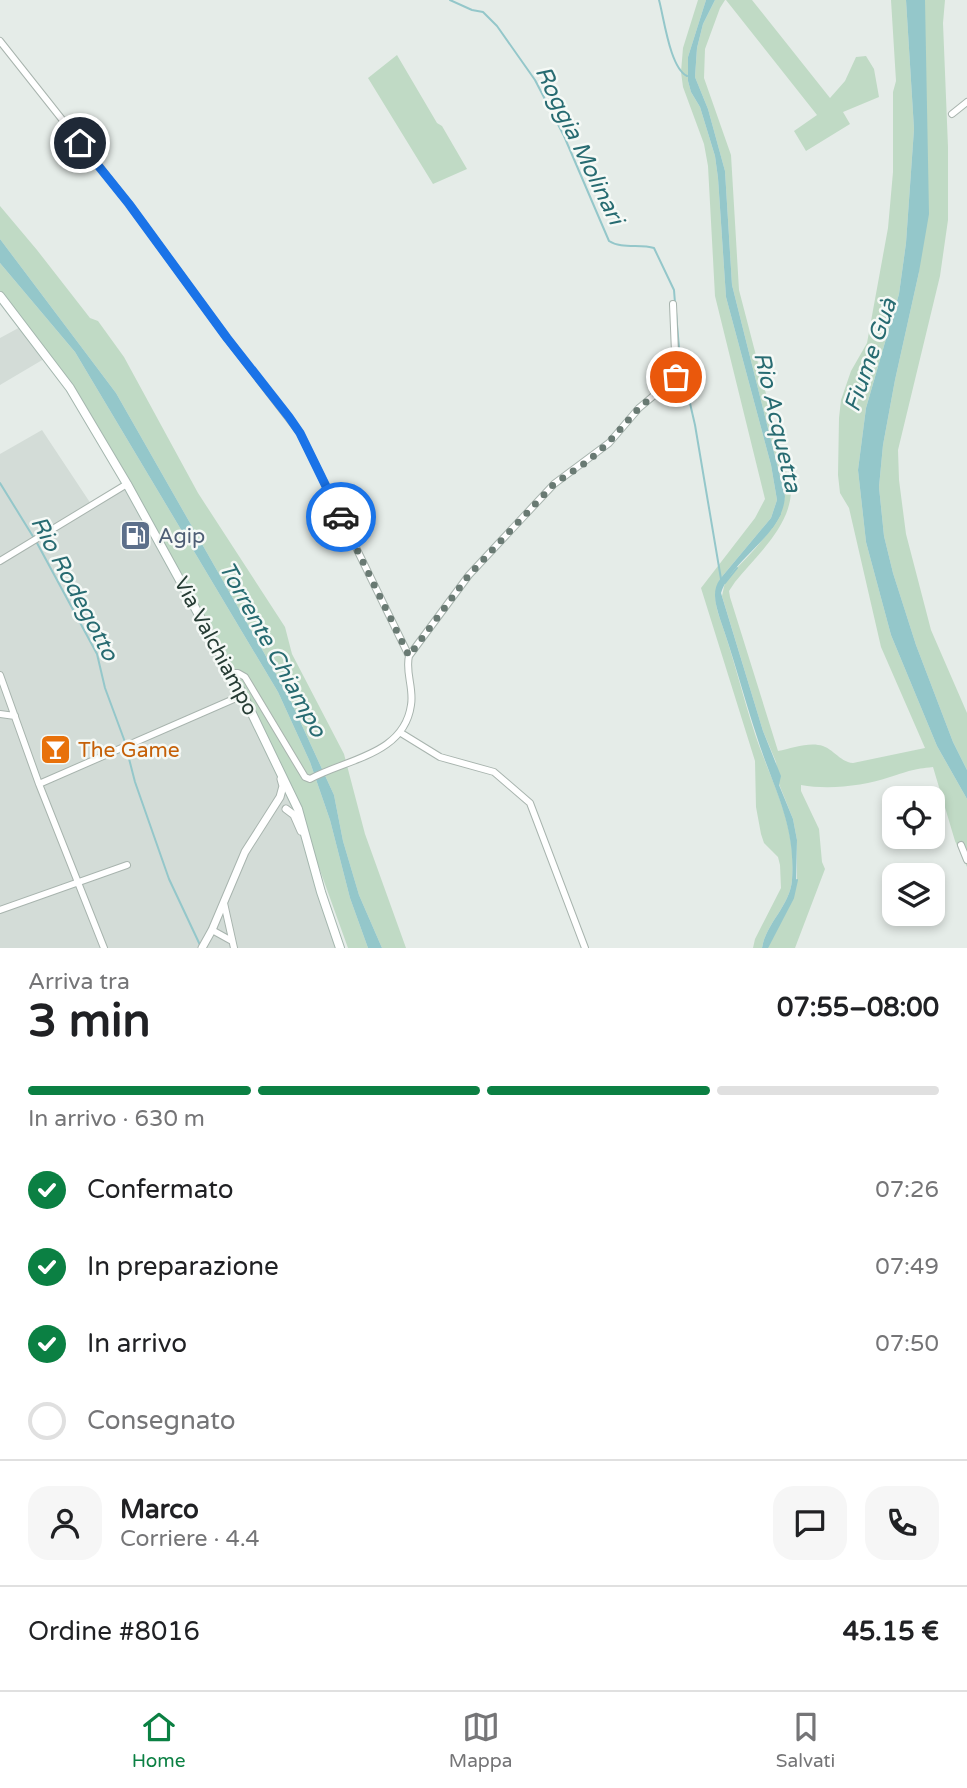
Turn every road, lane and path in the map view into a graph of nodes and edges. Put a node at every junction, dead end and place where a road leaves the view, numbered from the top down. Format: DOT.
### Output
graph roads {
  1 [pos="0,41"];
  2 [pos="967,102"];
  3 [pos="953,114"];
  4 [pos="0,296"];
  5 [pos="673,304"];
  6 [pos="127,484"];
  7 [pos="0,561"];
  8 [pos="409,656"];
  9 [pos="231,673"];
  10 [pos="0,675"];
  11 [pos="243,695"];
  12 [pos="0,714"];
  13 [pos="15,716"];
  14 [pos="401,733"];
  15 [pos="273,755"];
  16 [pos="39,784"];
  17 [pos="294,799"];
  18 [pos="278,801"];
  19 [pos="286,809"];
  20 [pos="269,815"];
  21 [pos="961,845"];
  22 [pos="309,846"];
  23 [pos="967,860"];
  24 [pos="127,865"];
  25 [pos="79,881"];
  26 [pos="224,903"];
  27 [pos="0,910"];
  28 [pos="212,930"];
  29 [pos="232,945"];
  30 [pos="104,948"];
  31 [pos="202,948"];
  32 [pos="341,948"];
  33 [pos="585,948"];
  1 -- 8 [label="street"];
  2 -- 3 [label="street"];
  4 -- 6 [label="main road, Via Valchiampo"];
  5 -- 8 [label="street"];
  6 -- 7 [label="street"];
  6 -- 9 [label="main road, Via Valchiampo"];
  8 -- 14 [label="street"];
  9 -- 11 [label="main road, Via Valchiampo"];
  9 -- 14 [label="street"];
  10 -- 13 [label="street"];
  11 -- 15 [label="main road, Via Valchiampo"];
  11 -- 16 [label="street"];
  12 -- 13 [label="street"];
  13 -- 16 [label="street"];
  14 -- 33 [label="street"];
  15 -- 17 [label="main road, Via Valchiampo"];
  15 -- 18 [label="street"];
  16 -- 25 [label="street"];
  17 -- 18 [label="street"];
  17 -- 19 [label="street"];
  17 -- 22 [label="main road, Via Valchiampo"];
  18 -- 20 [label="street"];
  19 -- 20 [label="street"];
  19 -- 22 [label="street"];
  20 -- 26 [label="street"];
  21 -- 23 [label="street"];
  22 -- 32 [label="main road, Via Valchiampo"];
  24 -- 25 [label="street"];
  25 -- 27 [label="street"];
  25 -- 30 [label="street"];
  26 -- 28 [label="street"];
  26 -- 29 [label="street"];
  28 -- 29 [label="street"];
  28 -- 31 [label="street"];
}
